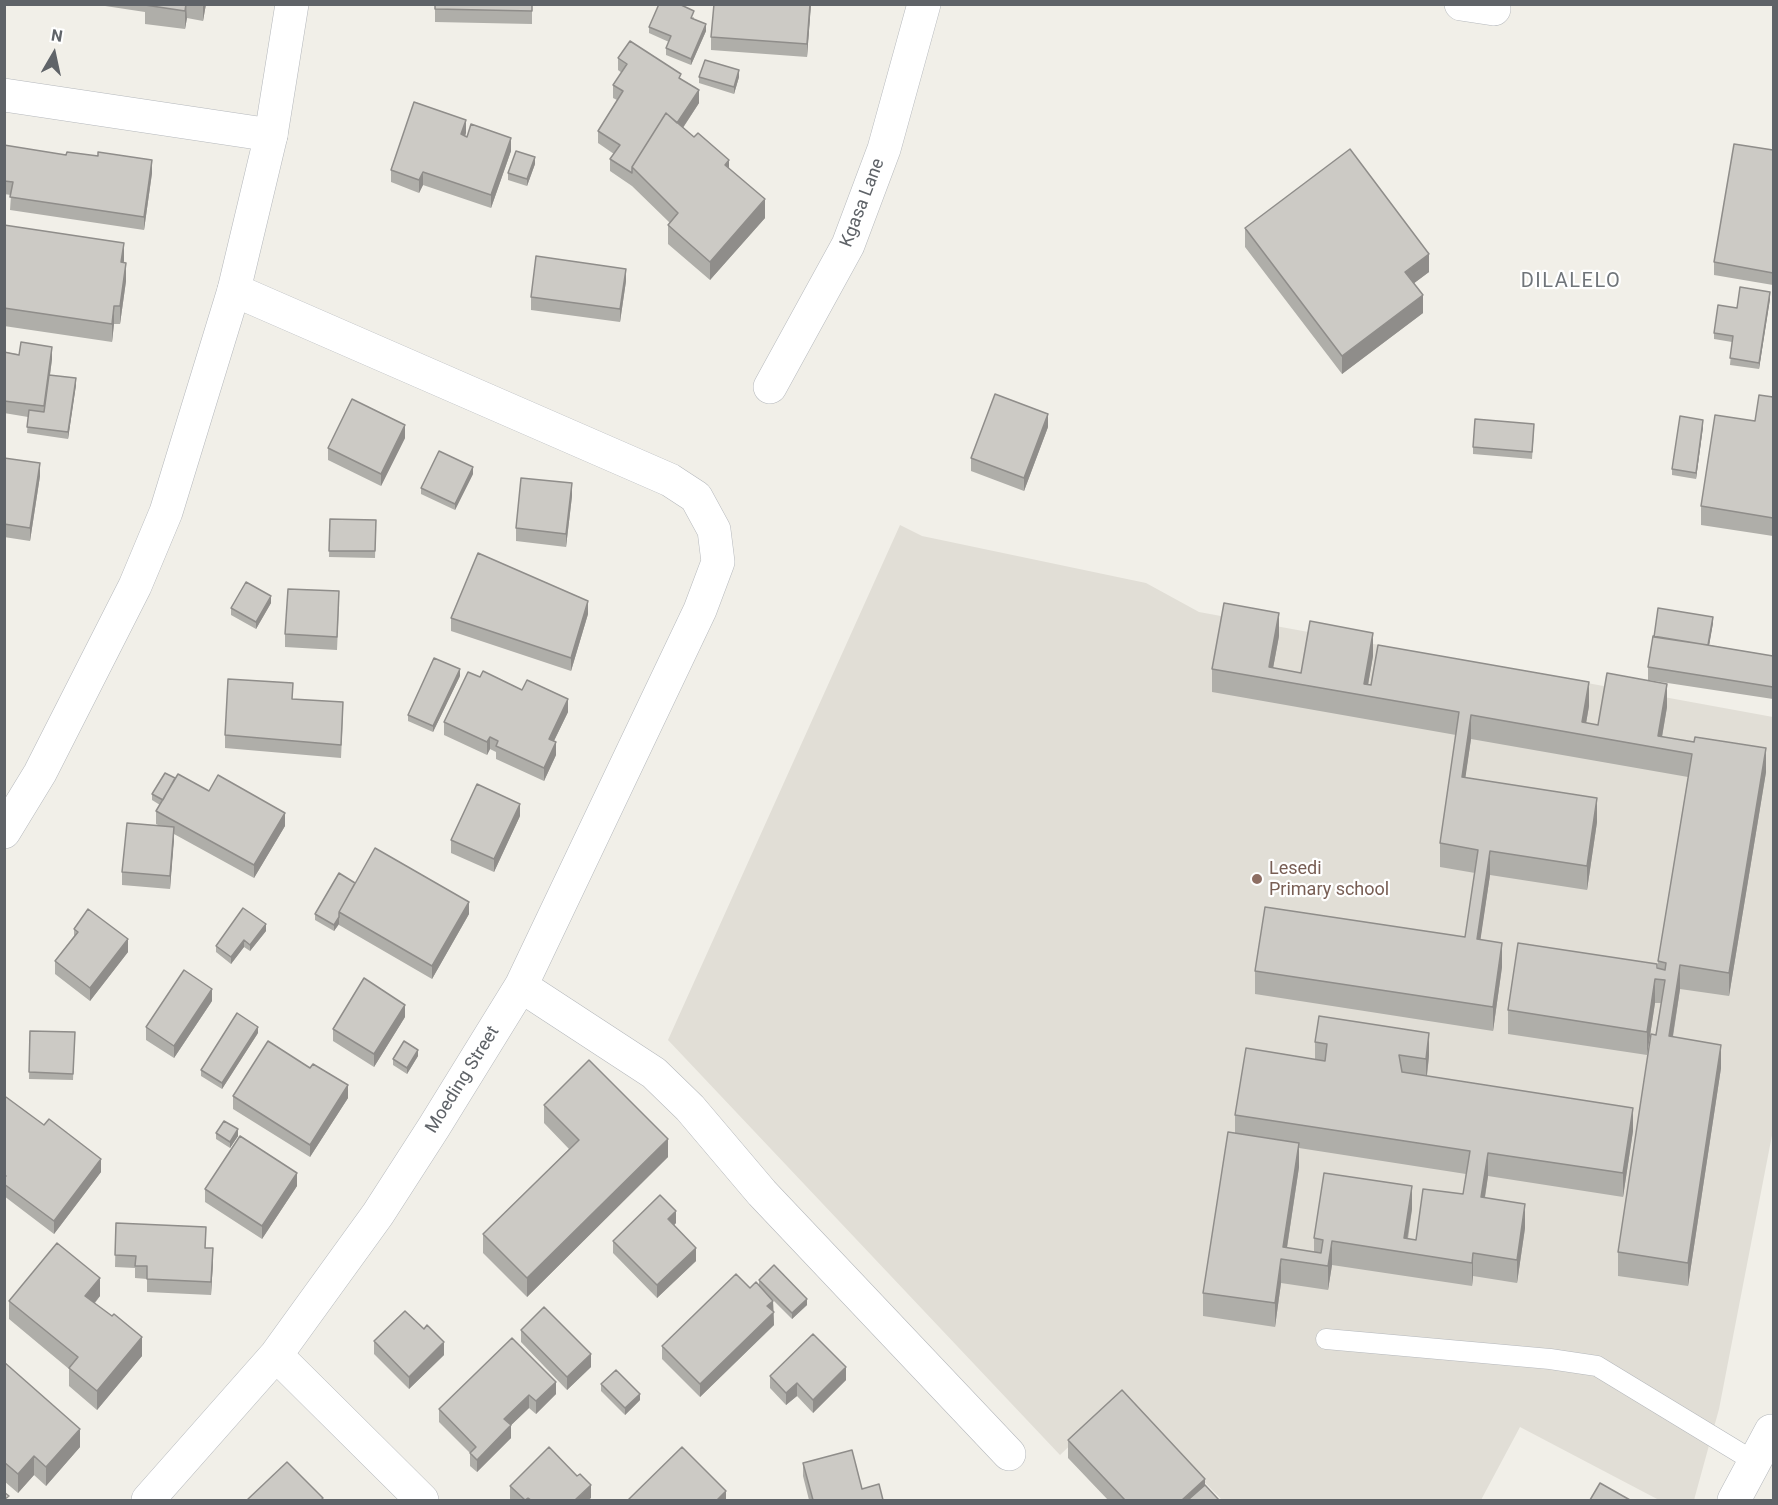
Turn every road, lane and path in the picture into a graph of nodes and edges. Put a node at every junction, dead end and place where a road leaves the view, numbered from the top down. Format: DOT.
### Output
graph roads {
  1 [pos="292,4"];
  2 [pos="924,4"];
  3 [pos="1461,4"];
  4 [pos="1494,9"];
  5 [pos="4,95"];
  6 [pos="271,135"];
  7 [pos="234,290"];
  8 [pos="770,387"];
  9 [pos="4,832"];
  10 [pos="521,986"];
  11 [pos="1326,1339"];
  12 [pos="276,1355"];
  13 [pos="1771,1431"];
  14 [pos="1009,1454"];
  15 [pos="1755,1462"];
  16 [pos="148,1500"];
  17 [pos="422,1500"];
  18 [pos="1734,1500"];
  1 -- 6 [label="street"];
  2 -- 8 [label="street, Kgasa Lane"];
  3 -- 4 [label="street"];
  5 -- 6 [label="street"];
  6 -- 7 [label="street"];
  7 -- 9 [label="street"];
  7 -- 10 [label="street, Moeding Street"];
  10 -- 12 [label="street, Moeding Street"];
  10 -- 14 [label="street"];
  11 -- 15 [label="lane"];
  12 -- 16 [label="street, Moeding Street"];
  12 -- 17 [label="street"];
  13 -- 15 [label="street"];
  15 -- 18 [label="street"];
}
